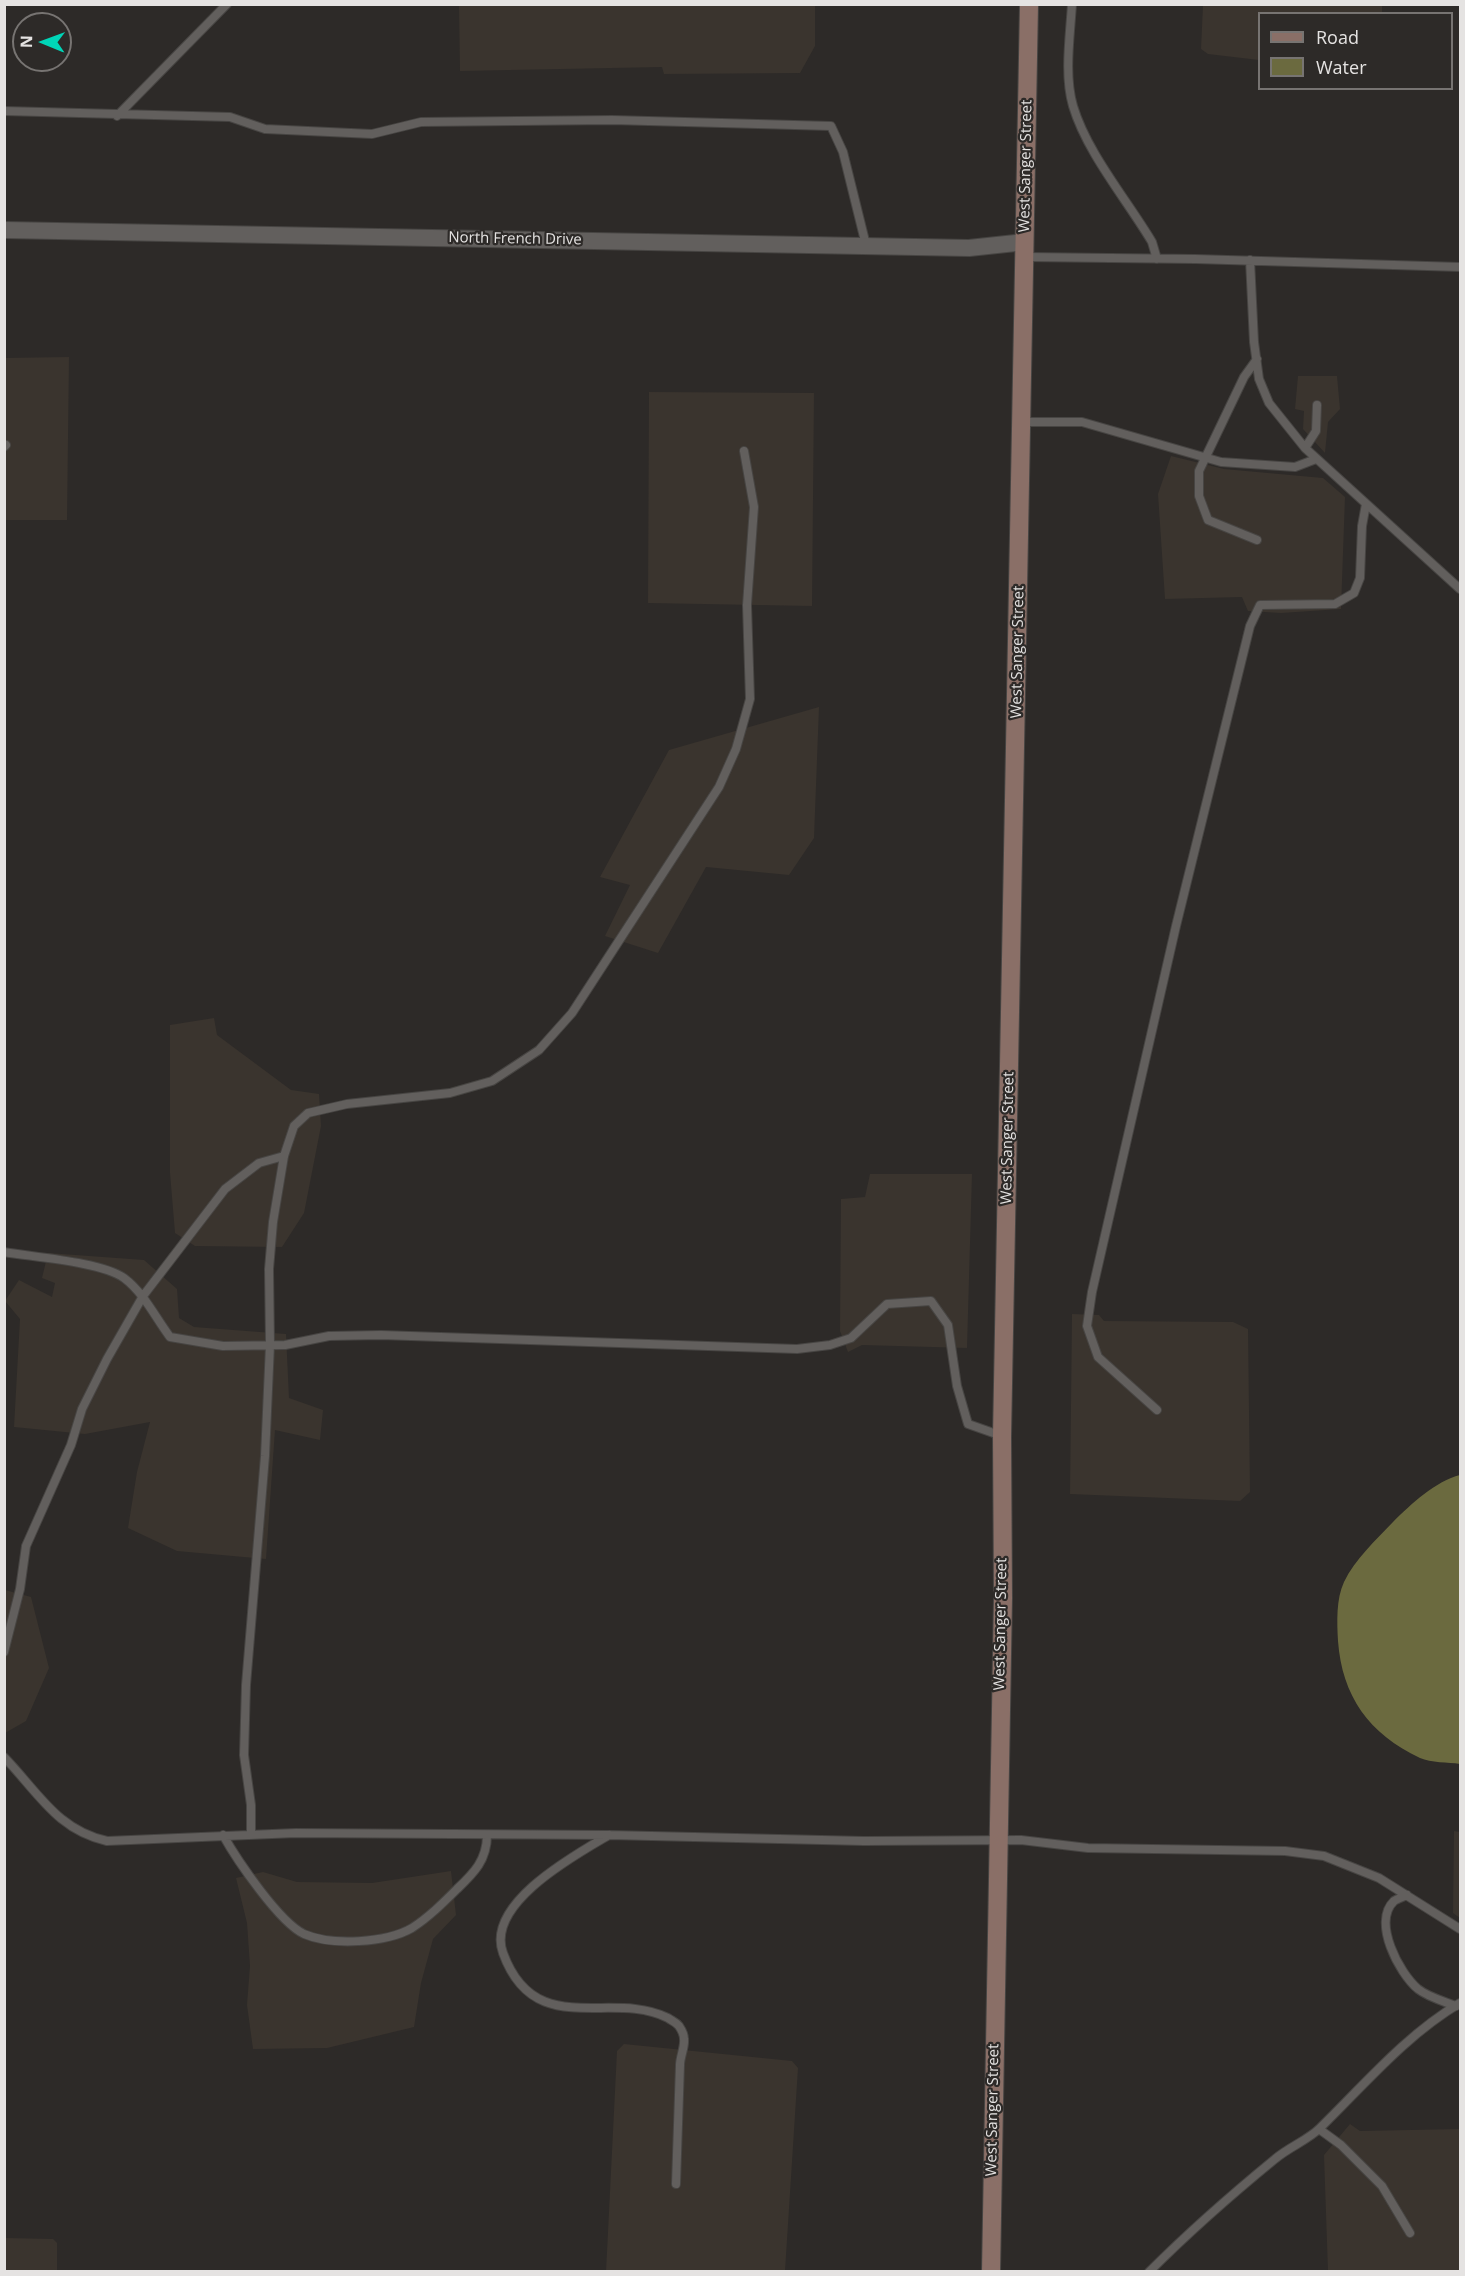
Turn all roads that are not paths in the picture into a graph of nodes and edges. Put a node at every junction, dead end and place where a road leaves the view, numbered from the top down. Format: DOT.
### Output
graph roads {
  1 [pos="227,4"];
  2 [pos="1029,4"];
  3 [pos="1071,4"];
  4 [pos="4,111"];
  5 [pos="117,116"];
  6 [pos="4,230"];
  7 [pos="866,245"];
  8 [pos="1025,249"];
  9 [pos="1157,259"];
  10 [pos="1250,260"];
  11 [pos="1461,267"];
  12 [pos="1257,359"];
  13 [pos="1317,405"];
  14 [pos="1022,422"];
  15 [pos="1305,448"];
  16 [pos="744,451"];
  17 [pos="1207,458"];
  18 [pos="1316,459"];
  19 [pos="1366,504"];
  20 [pos="1257,540"];
  21 [pos="1461,589"];
  22 [pos="284,1156"];
  23 [pos="4,1252"];
  24 [pos="143,1296"];
  25 [pos="270,1345"];
  26 [pos="1157,1410"];
  27 [pos="1002,1436"];
  28 [pos="4,1652"];
  29 [pos="4,1757"];
  30 [pos="251,1834"];
  31 [pos="223,1835"];
  32 [pos="609,1835"];
  33 [pos="487,1836"];
  34 [pos="997,1840"];
  35 [pos="1407,1895"];
  36 [pos="1449,1922"];
  37 [pos="1461,1922"];
  38 [pos="1461,1929"];
  39 [pos="1458,2004"];
  40 [pos="1319,2129"];
  41 [pos="676,2184"];
  42 [pos="1410,2233"];
  43 [pos="991,2271"];
  44 [pos="1149,2271"];
  1 -- 5 [label="lane"];
  2 -- 8 [label="main road, West Sanger Street"];
  3 -- 9 [label="lane"];
  4 -- 5 [label="lane"];
  5 -- 7 [label="lane"];
  6 -- 7 [label="street, North French Drive"];
  7 -- 8 [label="street, North French Drive"];
  8 -- 9 [label="lane"];
  8 -- 14 [label="main road, West Sanger Street"];
  9 -- 10 [label="lane"];
  10 -- 11 [label="lane"];
  10 -- 12 [label="lane"];
  12 -- 15 [label="lane"];
  12 -- 17 [label="lane"];
  13 -- 15 [label="lane"];
  14 -- 17 [label="lane"];
  14 -- 27 [label="main road, West Sanger Street"];
  15 -- 18 [label="lane"];
  16 -- 22 [label="lane"];
  17 -- 18 [label="lane"];
  17 -- 20 [label="lane"];
  18 -- 19 [label="lane"];
  19 -- 21 [label="lane"];
  19 -- 26 [label="lane"];
  22 -- 24 [label="lane"];
  22 -- 25 [label="lane"];
  23 -- 24 [label="lane"];
  24 -- 25 [label="lane"];
  24 -- 28 [label="lane"];
  25 -- 27 [label="lane"];
  25 -- 30 [label="lane"];
  27 -- 34 [label="main road, West Sanger Street"];
  29 -- 31 [label="lane"];
  30 -- 31 [label="lane"];
  30 -- 33 [label="lane"];
  31 -- 33 [label="lane"];
  32 -- 33 [label="lane"];
  32 -- 34 [label="lane"];
  32 -- 41 [label="lane"];
  34 -- 35 [label="lane"];
  34 -- 43 [label="main road, West Sanger Street"];
  35 -- 36 [label="lane"];
  35 -- 39 [label="lane"];
  36 -- 37 [label="lane"];
  36 -- 38 [label="lane"];
  39 -- 40 [label="lane"];
  40 -- 42 [label="lane"];
  40 -- 44 [label="lane"];
}
